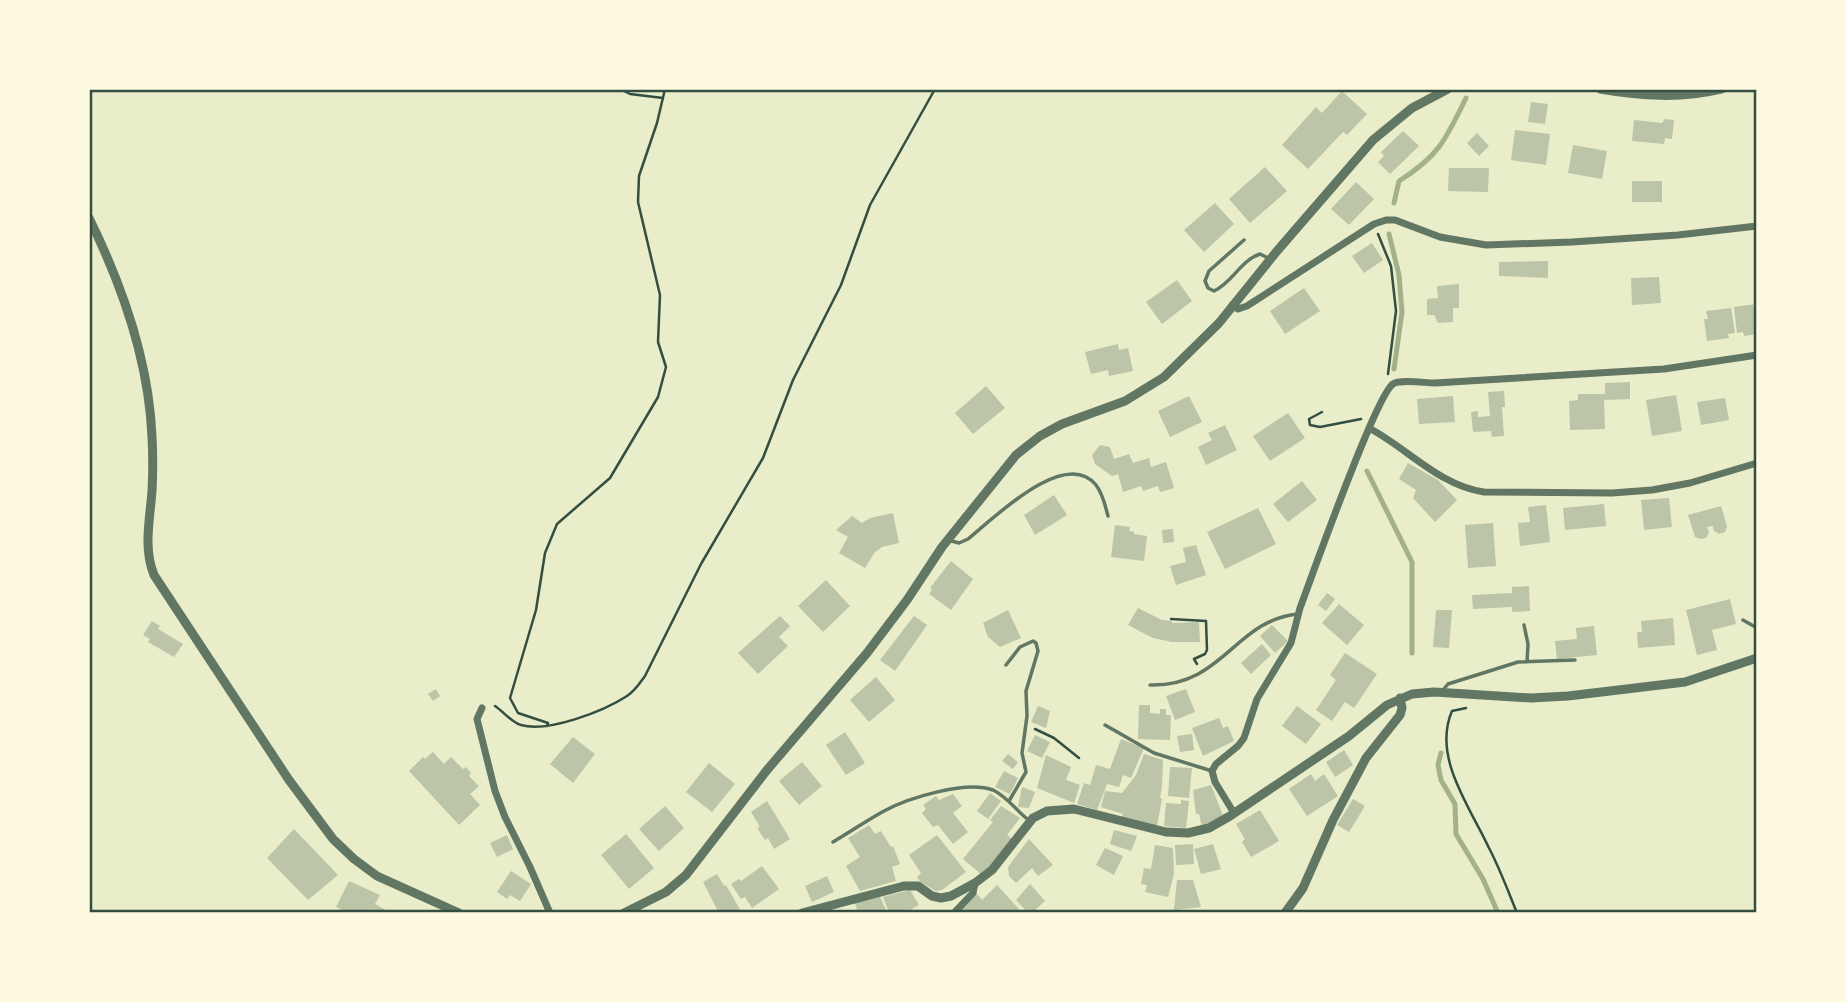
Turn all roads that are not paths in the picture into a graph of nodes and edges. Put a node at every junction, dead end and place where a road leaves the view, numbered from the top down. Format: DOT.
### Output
graph roads {
  1 [pos="1448,89"];
  2 [pos="1600,89"];
  3 [pos="1722,89"];
  4 [pos="89,218"];
  5 [pos="1757,226"];
  6 [pos="1244,240"];
  7 [pos="1270,259"];
  8 [pos="1233,305"];
  9 [pos="1757,355"];
  10 [pos="1371,424"];
  11 [pos="1757,463"];
  12 [pos="1108,516"];
  13 [pos="948,540"];
  14 [pos="1298,614"];
  15 [pos="1742,620"];
  16 [pos="1524,625"];
  17 [pos="1757,628"];
  18 [pos="1757,658"];
  19 [pos="1575,660"];
  20 [pos="1527,662"];
  21 [pos="1006,665"];
  22 [pos="1150,685"];
  23 [pos="1442,692"];
  24 [pos="1400,698"];
  25 [pos="482,708"];
  26 [pos="1105,725"];
  27 [pos="1212,771"];
  28 [pos="1009,801"];
  29 [pos="1234,813"];
  30 [pos="1030,821"];
  31 [pos="833,842"];
  32 [pos="975,883"];
  33 [pos="459,913"];
  34 [pos="550,913"];
  35 [pos="624,913"];
  36 [pos="802,913"];
  37 [pos="954,913"];
  38 [pos="1285,913"];
  1 -- 7 [label="street"];
  2 -- 3 [label="street"];
  4 -- 33 [label="street"];
  5 -- 8 [label="street"];
  6 -- 7 [label="lane"];
  7 -- 8 [label="street"];
  8 -- 13 [label="street"];
  9 -- 10 [label="street"];
  10 -- 11 [label="street"];
  10 -- 14 [label="street"];
  12 -- 13 [label="lane"];
  13 -- 35 [label="street"];
  14 -- 22 [label="lane"];
  14 -- 27 [label="street"];
  15 -- 17 [label="lane"];
  16 -- 20 [label="lane"];
  18 -- 23 [label="street"];
  19 -- 20 [label="lane"];
  20 -- 23 [label="lane"];
  21 -- 28 [label="lane"];
  23 -- 24 [label="street"];
  24 -- 29 [label="street"];
  24 -- 38 [label="street"];
  25 -- 34 [label="street"];
  26 -- 27 [label="lane"];
  27 -- 29 [label="street"];
  28 -- 30 [label="lane"];
  28 -- 31 [label="lane"];
  29 -- 30 [label="street"];
  30 -- 32 [label="street"];
  32 -- 36 [label="street"];
  32 -- 37 [label="street"];
}
